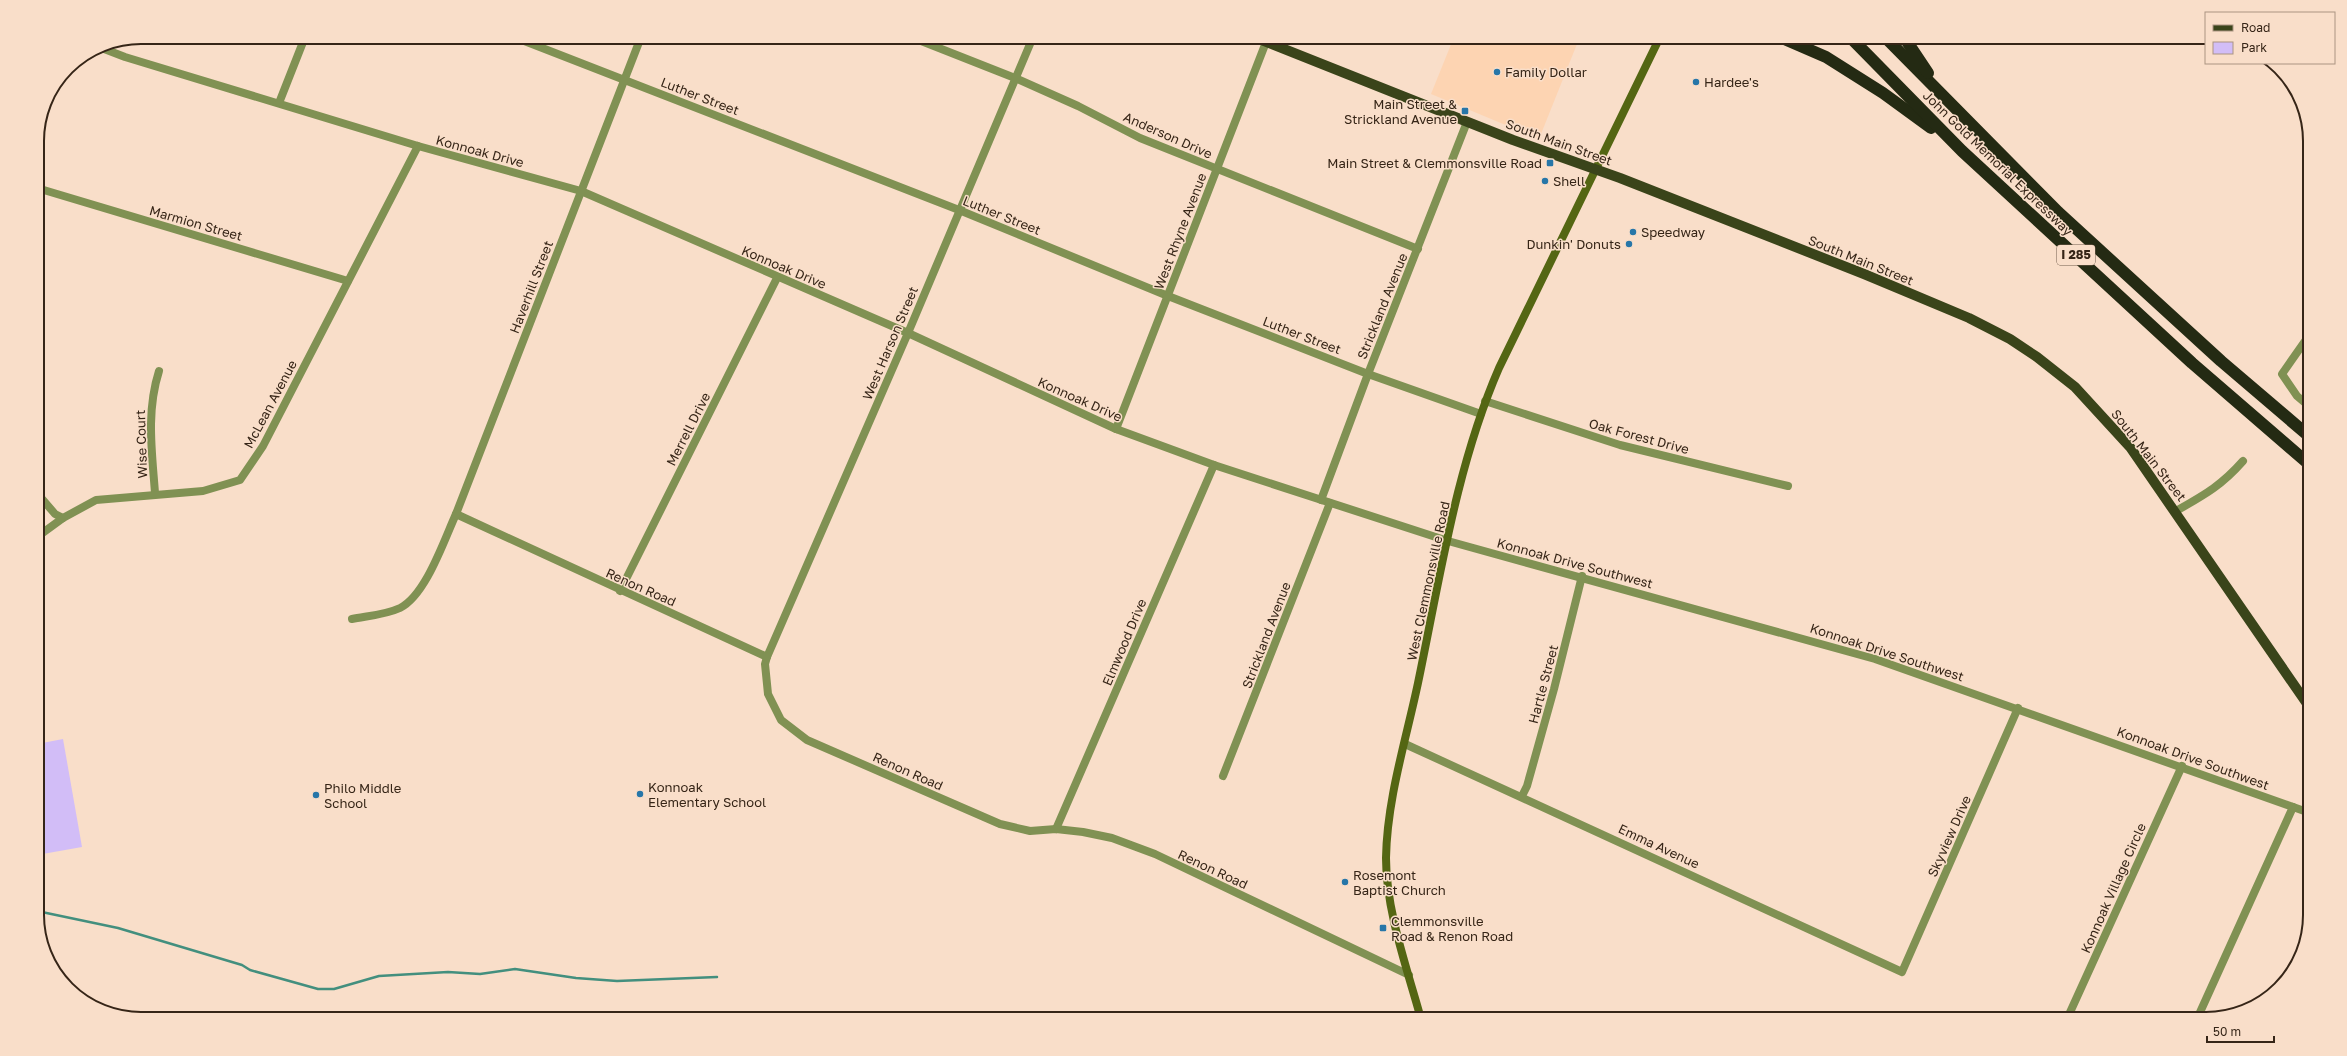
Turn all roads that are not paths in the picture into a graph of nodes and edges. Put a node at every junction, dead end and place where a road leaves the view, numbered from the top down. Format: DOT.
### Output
graph roads {
  1 [pos="301,44"];
  2 [pos="532,44"];
  3 [pos="638,44"];
  4 [pos="929,44"];
  5 [pos="1030,44"];
  6 [pos="1265,44"];
  7 [pos="1279,44"];
  8 [pos="1657,44"];
  9 [pos="1796,44"];
  10 [pos="1857,44"];
  11 [pos="1892,44"];
  12 [pos="1909,44"];
  13 [pos="108,50"];
  14 [pos="1014,78"];
  15 [pos="624,80"];
  16 [pos="279,103"];
  17 [pos="1951,105"];
  18 [pos="1467,122"];
  19 [pos="418,146"];
  20 [pos="1962,150"];
  21 [pos="1596,169"];
  22 [pos="1217,170"];
  23 [pos="44,190"];
  24 [pos="582,191"];
  25 [pos="958,210"];
  26 [pos="1418,249"];
  27 [pos="777,278"];
  28 [pos="348,280"];
  29 [pos="1168,296"];
  30 [pos="908,333"];
  31 [pos="2303,344"];
  32 [pos="159,371"];
  33 [pos="1368,374"];
  34 [pos="1485,401"];
  35 [pos="2303,401"];
  36 [pos="1480,414"];
  37 [pos="1116,429"];
  38 [pos="2303,431"];
  39 [pos="2303,459"];
  40 [pos="2243,461"];
  41 [pos="1214,465"];
  42 [pos="1788,486"];
  43 [pos="155,493"];
  44 [pos="1322,500"];
  45 [pos="44,501"];
  46 [pos="1330,503"];
  47 [pos="2176,511"];
  48 [pos="456,514"];
  49 [pos="63,518"];
  50 [pos="44,532"];
  51 [pos="1448,541"];
  52 [pos="1582,576"];
  53 [pos="620,591"];
  54 [pos="352,619"];
  55 [pos="767,657"];
  56 [pos="2303,698"];
  57 [pos="2018,708"];
  58 [pos="1405,744"];
  59 [pos="2182,766"];
  60 [pos="1223,776"];
  61 [pos="1522,796"];
  62 [pos="2293,807"];
  63 [pos="2303,811"];
  64 [pos="1056,829"];
  65 [pos="1902,972"];
  66 [pos="1409,975"];
  67 [pos="1419,1012"];
  68 [pos="2070,1012"];
  69 [pos="2200,1012"];
  1 -- 16 [label="street"];
  2 -- 15 [label="street, Luther Street"];
  3 -- 15 [label="street, Haverhill Street"];
  4 -- 14 [label="street, Anderson Drive"];
  5 -- 14 [label="street, West Harson Street"];
  6 -- 22 [label="street, West Rhyne Avenue"];
  7 -- 18 [label="main road, South Main Street"];
  8 -- 21 [label="main road, West Clemmonsville Road"];
  9 -- 20 [label="highway"];
  10 -- 20 [label="highway, John Gold Memorial Expressway / I 285"];
  11 -- 17 [label="highway, John Gold Memorial Expressway / I 285"];
  12 -- 17 [label="highway"];
  13 -- 16 [label="street, Konnoak Drive"];
  14 -- 22 [label="street, Anderson Drive"];
  14 -- 25 [label="street, West Harson Street"];
  15 -- 24 [label="street, Haverhill Street"];
  15 -- 25 [label="street, Luther Street"];
  16 -- 19 [label="street, Konnoak Drive"];
  17 -- 38 [label="highway, John Gold Memorial Expressway / I 285"];
  18 -- 21 [label="main road, South Main Street"];
  18 -- 26 [label="street, Strickland Avenue"];
  19 -- 24 [label="street, Konnoak Drive"];
  19 -- 28 [label="street, McLean Avenue"];
  20 -- 39 [label="highway, John Gold Memorial Expressway / I 285"];
  21 -- 34 [label="main road, West Clemmonsville Road"];
  21 -- 47 [label="main road, South Main Street"];
  22 -- 26 [label="street, Anderson Drive"];
  22 -- 29 [label="street, West Rhyne Avenue"];
  23 -- 28 [label="street, Marmion Street"];
  24 -- 27 [label="street, Konnoak Drive"];
  24 -- 48 [label="street, Haverhill Street"];
  25 -- 29 [label="street, Luther Street"];
  25 -- 30 [label="street, West Harson Street"];
  26 -- 33 [label="street, Strickland Avenue"];
  27 -- 30 [label="street, Konnoak Drive"];
  27 -- 53 [label="street, Merrell Drive"];
  28 -- 43 [label="street, McLean Avenue"];
  29 -- 33 [label="street, Luther Street"];
  29 -- 37 [label="street, West Rhyne Avenue"];
  30 -- 37 [label="street, Konnoak Drive"];
  30 -- 55 [label="street, West Harson Street"];
  31 -- 35 [label="street"];
  32 -- 43 [label="street, Wise Court"];
  33 -- 36 [label="street, Luther Street"];
  33 -- 44 [label="street, Strickland Avenue"];
  34 -- 36 [label="main road, West Clemmonsville Road"];
  34 -- 42 [label="street, Oak Forest Drive"];
  36 -- 51 [label="main road, West Clemmonsville Road"];
  37 -- 41 [label="street, Konnoak Drive"];
  40 -- 47 [label="street"];
  41 -- 44 [label="street, Konnoak Drive"];
  41 -- 64 [label="street, Elmwood Drive"];
  43 -- 49 [label="street, McLean Avenue"];
  44 -- 46 [label="street, Konnoak Drive"];
  45 -- 49 [label="street"];
  46 -- 51 [label="street, Konnoak Drive"];
  46 -- 60 [label="street, Strickland Avenue"];
  47 -- 56 [label="main road, South Main Street"];
  48 -- 53 [label="street, Renon Road"];
  48 -- 54 [label="street, Haverhill Street"];
  49 -- 50 [label="street, McLean Avenue"];
  51 -- 52 [label="street, Konnoak Drive Southwest"];
  51 -- 58 [label="main road, West Clemmonsville Road"];
  52 -- 57 [label="street, Konnoak Drive Southwest"];
  52 -- 61 [label="street, Hartle Street"];
  53 -- 55 [label="street, Renon Road"];
  55 -- 64 [label="street, Renon Road"];
  57 -- 59 [label="street, Konnoak Drive Southwest"];
  57 -- 65 [label="street, Skyview Drive"];
  58 -- 61 [label="street, Emma Avenue"];
  58 -- 66 [label="main road, West Clemmonsville Road"];
  59 -- 62 [label="street, Konnoak Drive Southwest"];
  59 -- 68 [label="street, Konnoak Village Circle"];
  61 -- 65 [label="street, Emma Avenue"];
  62 -- 63 [label="street, Konnoak Drive Southwest"];
  62 -- 69 [label="street"];
  64 -- 66 [label="street, Renon Road"];
  66 -- 67 [label="main road, West Clemmonsville Road"];
}
